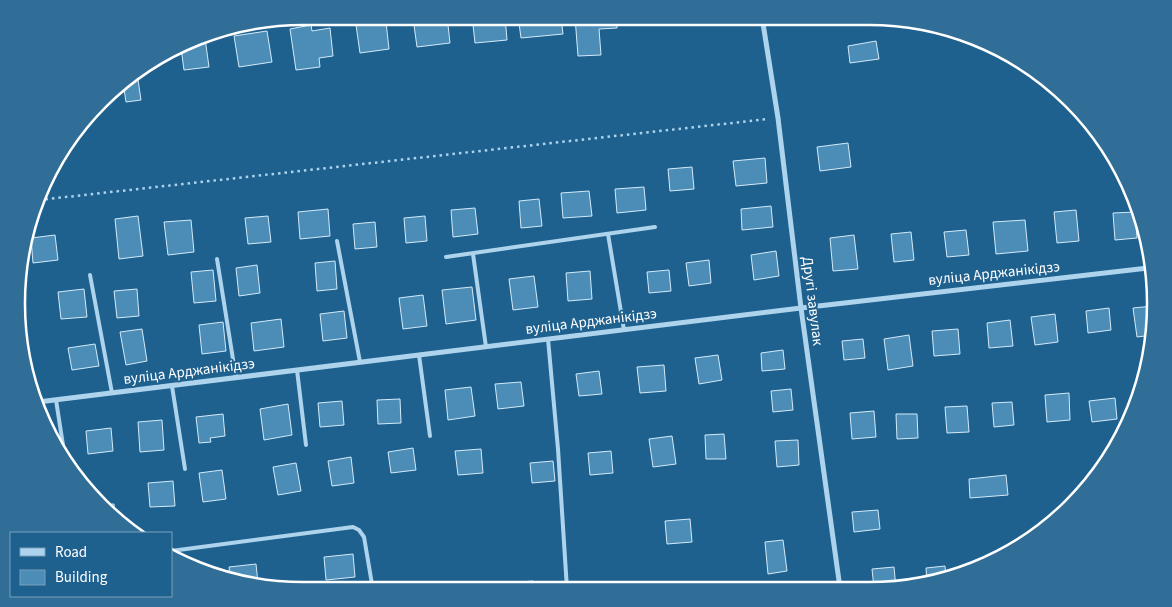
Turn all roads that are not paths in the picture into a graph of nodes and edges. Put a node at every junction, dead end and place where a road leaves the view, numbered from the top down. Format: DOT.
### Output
graph roads {
  1 [pos="763,25"];
  2 [pos="655,227"];
  3 [pos="608,234"];
  4 [pos="337,241"];
  5 [pos="473,254"];
  6 [pos="446,258"];
  7 [pos="217,259"];
  8 [pos="1145,268"];
  9 [pos="90,276"];
  10 [pos="801,308"];
  11 [pos="624,330"];
  12 [pos="548,339"];
  13 [pos="486,347"];
  14 [pos="419,355"];
  15 [pos="360,362"];
  16 [pos="297,370"];
  17 [pos="236,378"];
  18 [pos="172,386"];
  19 [pos="112,393"];
  20 [pos="56,400"];
  21 [pos="43,401"];
  22 [pos="430,436"];
  23 [pos="63,444"];
  24 [pos="306,445"];
  25 [pos="185,469"];
  26 [pos="175,550"];
  27 [pos="372,582"];
  28 [pos="567,582"];
  29 [pos="839,582"];
  1 -- 10 [label="street, Другі завулак"];
  2 -- 3 [label="lane"];
  3 -- 5 [label="lane"];
  3 -- 11 [label="lane"];
  4 -- 15 [label="lane"];
  5 -- 6 [label="lane"];
  5 -- 13 [label="lane"];
  7 -- 17 [label="lane"];
  8 -- 10 [label="street, вуліца Арджанікідзэ"];
  9 -- 19 [label="lane"];
  10 -- 11 [label="street, вуліца Арджанікідзэ"];
  10 -- 29 [label="street, Другі завулак"];
  11 -- 12 [label="street, вуліца Арджанікідзэ"];
  12 -- 13 [label="street, вуліца Арджанікідзэ"];
  12 -- 28 [label="lane"];
  13 -- 14 [label="street, вуліца Арджанікідзэ"];
  14 -- 15 [label="street, вуліца Арджанікідзэ"];
  14 -- 22 [label="lane"];
  15 -- 16 [label="street, вуліца Арджанікідзэ"];
  16 -- 17 [label="street, вуліца Арджанікідзэ"];
  16 -- 24 [label="lane"];
  17 -- 18 [label="street, вуліца Арджанікідзэ"];
  18 -- 19 [label="street, вуліца Арджанікідзэ"];
  18 -- 25 [label="lane"];
  19 -- 20 [label="street, вуліца Арджанікідзэ"];
  20 -- 21 [label="street, вуліца Арджанікідзэ"];
  20 -- 23 [label="lane"];
  26 -- 27 [label="lane"];
}
